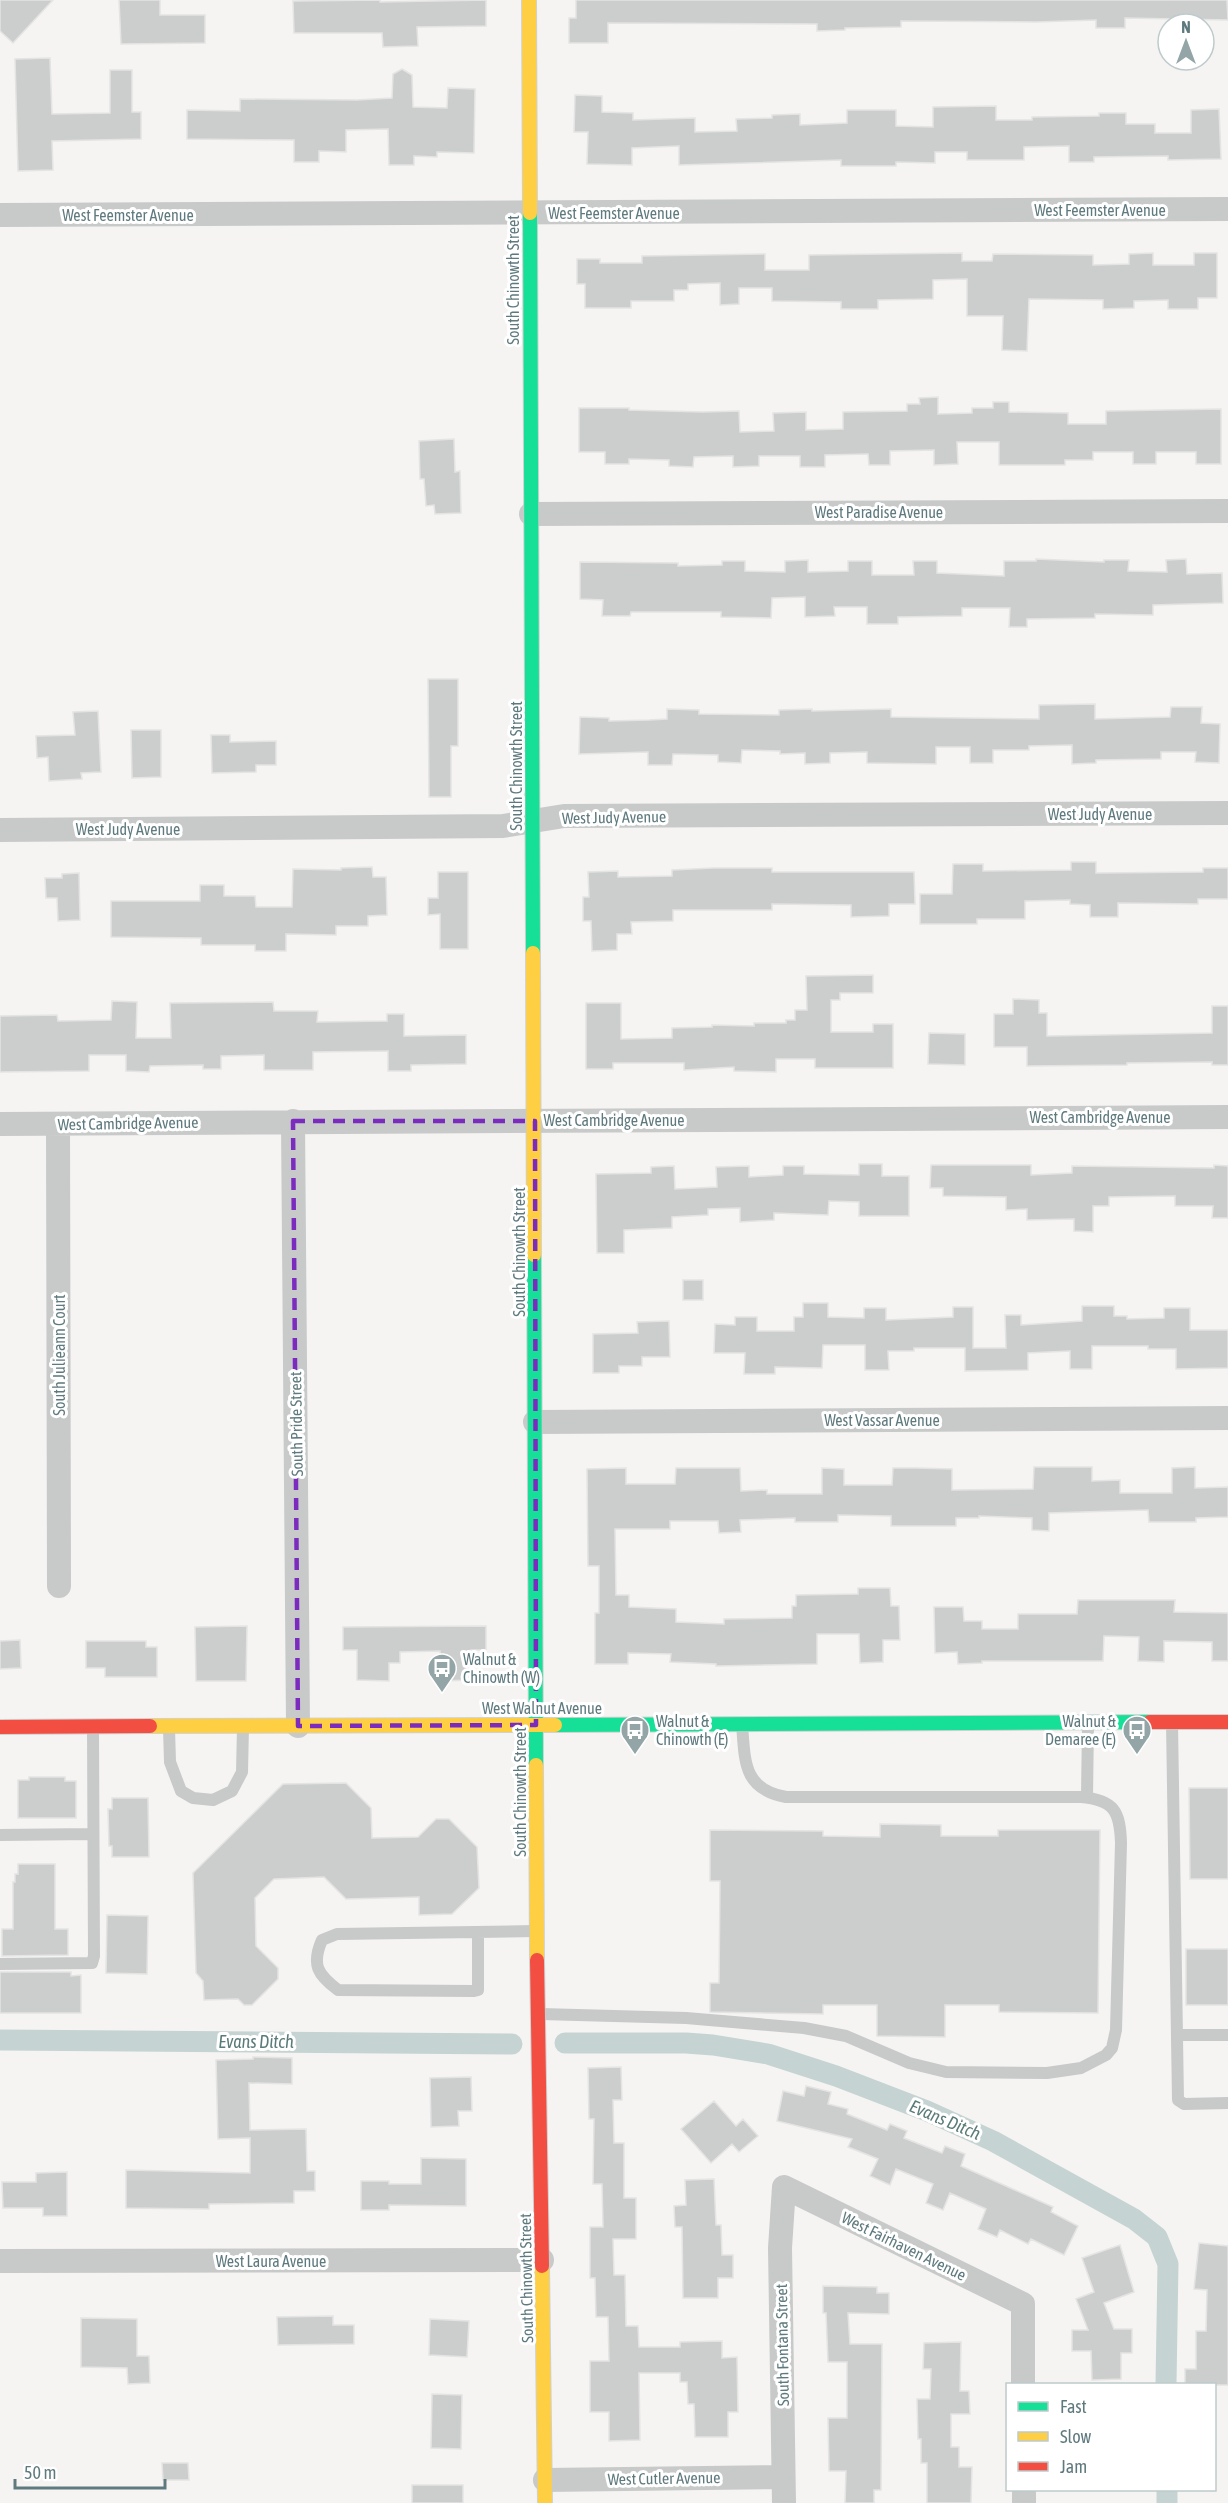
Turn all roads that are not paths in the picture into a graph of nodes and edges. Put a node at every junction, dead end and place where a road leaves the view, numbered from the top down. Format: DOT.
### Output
graph roads {
  1 [pos="529,0"];
  2 [pos="1228,209"];
  3 [pos="529,213"];
  4 [pos="0,215"];
  5 [pos="1228,511"];
  6 [pos="531,514"];
  7 [pos="1228,813"];
  8 [pos="533,822"];
  9 [pos="0,830"];
  10 [pos="1228,1117"];
  11 [pos="293,1121"];
  12 [pos="535,1121"];
  13 [pos="0,1124"];
  14 [pos="58,1124"];
  15 [pos="1228,1418"];
  16 [pos="535,1422"];
  17 [pos="59,1586"];
  18 [pos="1088,1722"];
  19 [pos="1172,1722"];
  20 [pos="1228,1722"];
  21 [pos="742,1723"];
  22 [pos="536,1725"];
  23 [pos="243,1726"];
  24 [pos="298,1726"];
  25 [pos="0,1727"];
  26 [pos="93,1727"];
  27 [pos="168,1727"];
  28 [pos="1087,1797"];
  29 [pos="93,1834"];
  30 [pos="0,1835"];
  31 [pos="537,1931"];
  32 [pos="478,1932"];
  33 [pos="0,1964"];
  34 [pos="538,2014"];
  35 [pos="1177,2035"];
  36 [pos="1228,2035"];
  37 [pos="1228,2103"];
  38 [pos="784,2187"];
  39 [pos="542,2260"];
  40 [pos="0,2261"];
  41 [pos="1023,2383"];
  42 [pos="783,2477"];
  43 [pos="545,2491"];
  44 [pos="784,2503"];
  1 -- 3 [label="street, South Chinowth Street"];
  2 -- 3 [label="street, West Feemster Avenue"];
  3 -- 4 [label="street, West Feemster Avenue"];
  3 -- 6 [label="street, South Chinowth Street"];
  5 -- 6 [label="street, West Paradise Avenue"];
  6 -- 8 [label="street, South Chinowth Street"];
  7 -- 8 [label="street, West Judy Avenue"];
  8 -- 9 [label="street, West Judy Avenue"];
  8 -- 12 [label="street, South Chinowth Street"];
  10 -- 12 [label="street, West Cambridge Avenue"];
  11 -- 12 [label="street, West Cambridge Avenue"];
  11 -- 14 [label="street, West Cambridge Avenue"];
  11 -- 24 [label="street, South Pride Street"];
  12 -- 16 [label="street, South Chinowth Street"];
  13 -- 14 [label="street, West Cambridge Avenue"];
  14 -- 17 [label="street, South Julieann Court"];
  15 -- 16 [label="street, West Vassar Avenue"];
  16 -- 22 [label="street, South Chinowth Street"];
  18 -- 19 [label="street, West Walnut Avenue"];
  18 -- 21 [label="street, West Walnut Avenue"];
  18 -- 28 [label="lane"];
  19 -- 20 [label="street, West Walnut Avenue"];
  19 -- 35 [label="lane"];
  21 -- 22 [label="street, West Walnut Avenue"];
  21 -- 28 [label="lane"];
  22 -- 24 [label="street, West Walnut Avenue"];
  22 -- 31 [label="street, South Chinowth Street"];
  23 -- 24 [label="street, West Walnut Avenue"];
  23 -- 27 [label="street, West Walnut Avenue"];
  23 -- 27 [label="lane"];
  25 -- 26 [label="street, West Walnut Avenue"];
  26 -- 27 [label="street, West Walnut Avenue"];
  26 -- 29 [label="lane"];
  28 -- 34 [label="lane"];
  29 -- 30 [label="lane"];
  29 -- 33 [label="lane"];
  31 -- 32 [label="lane"];
  31 -- 34 [label="street, South Chinowth Street"];
  32 -- 32 [label="lane"];
  34 -- 39 [label="street, South Chinowth Street"];
  35 -- 36 [label="lane"];
  35 -- 37 [label="lane"];
  38 -- 41 [label="street, West Fairhaven Avenue"];
  38 -- 42 [label="street, South Fontana Street"];
  39 -- 40 [label="street, West Laura Avenue"];
  39 -- 43 [label="street, South Chinowth Street"];
  42 -- 43 [label="street, West Cutler Avenue"];
  42 -- 44 [label="street, South Fontana Street"];
}
